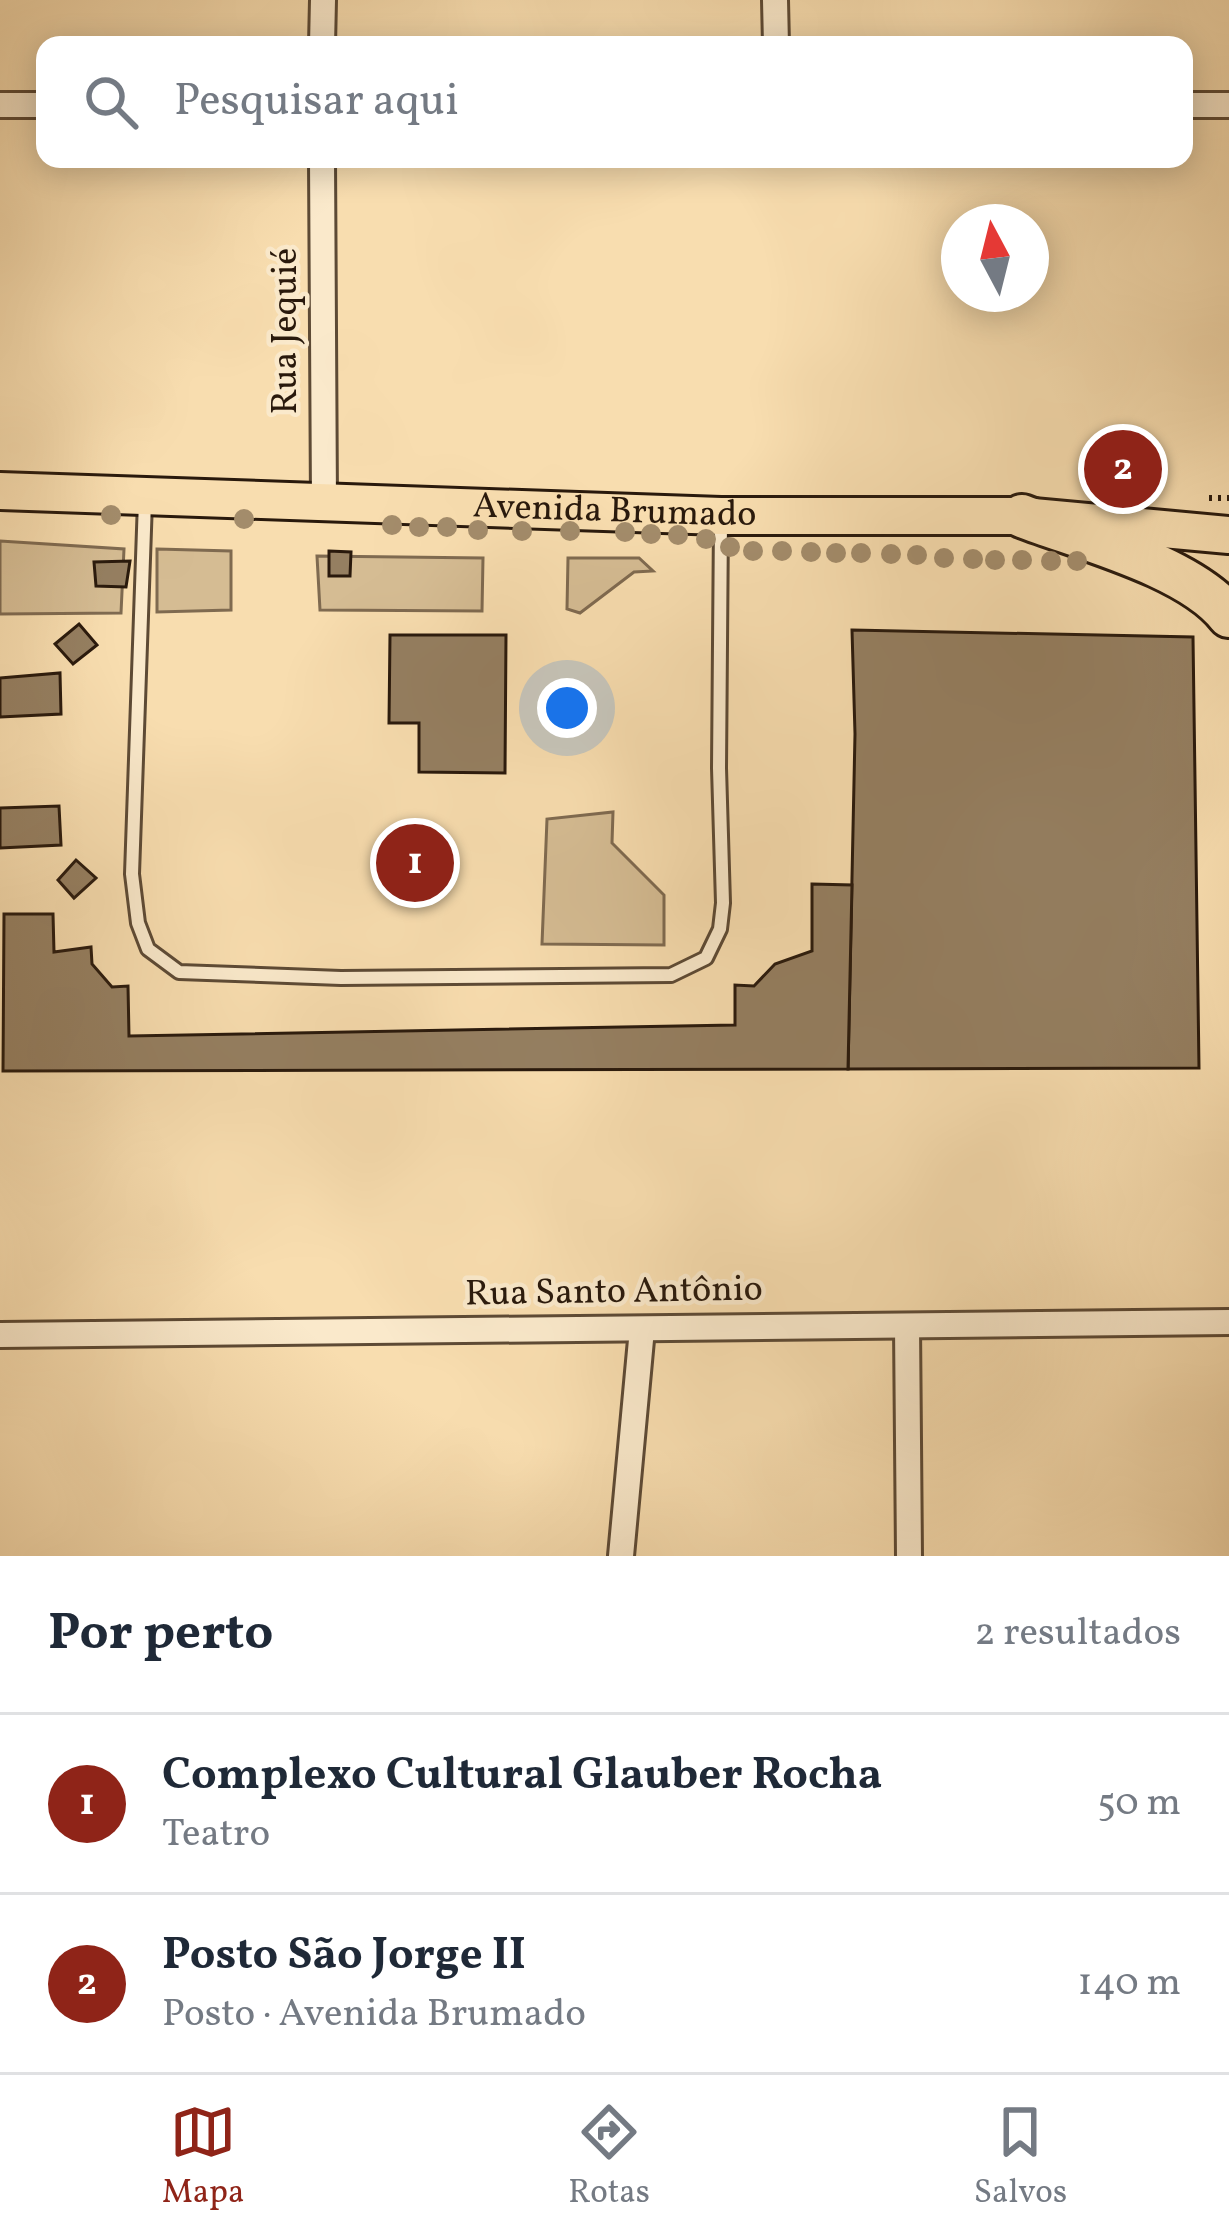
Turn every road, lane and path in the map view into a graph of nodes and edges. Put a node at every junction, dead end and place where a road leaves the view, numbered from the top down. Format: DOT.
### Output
graph roads {
  1 [pos="322,0"];
  2 [pos="775,0"];
  3 [pos="322,36"];
  4 [pos="776,36"];
  5 [pos="0,105"];
  6 [pos="36,105"];
  7 [pos="1193,105"];
  8 [pos="1229,105"];
  9 [pos="322,168"];
  10 [pos="0,491"];
  11 [pos="145,494"];
  12 [pos="324,502"];
  13 [pos="722,516"];
  14 [pos="1022,516"];
  15 [pos="1229,535"];
  16 [pos="1229,616"];
  17 [pos="1229,1322"];
  18 [pos="908,1326"];
  19 [pos="642,1329"];
  20 [pos="0,1335"];
  21 [pos="621,1556"];
  22 [pos="909,1556"];
  1 -- 3 [label="street"];
  2 -- 4 [label="street"];
  5 -- 6 [label="street"];
  7 -- 8 [label="street"];
  9 -- 12 [label="street, Rua Jequié"];
  10 -- 11 [label="main road, Avenida Brumado"];
  11 -- 12 [label="main road, Avenida Brumado"];
  11 -- 13 [label="lane"];
  12 -- 13 [label="main road, Avenida Brumado"];
  13 -- 14 [label="main road, Avenida Brumado"];
  14 -- 15 [label="main road, Avenida Brumado"];
  14 -- 16 [label="highway"];
  17 -- 18 [label="street, Rua Santo Antônio"];
  18 -- 19 [label="street, Rua Santo Antônio"];
  18 -- 22 [label="street"];
  19 -- 20 [label="street, Rua Santo Antônio"];
  19 -- 21 [label="street"];
}
